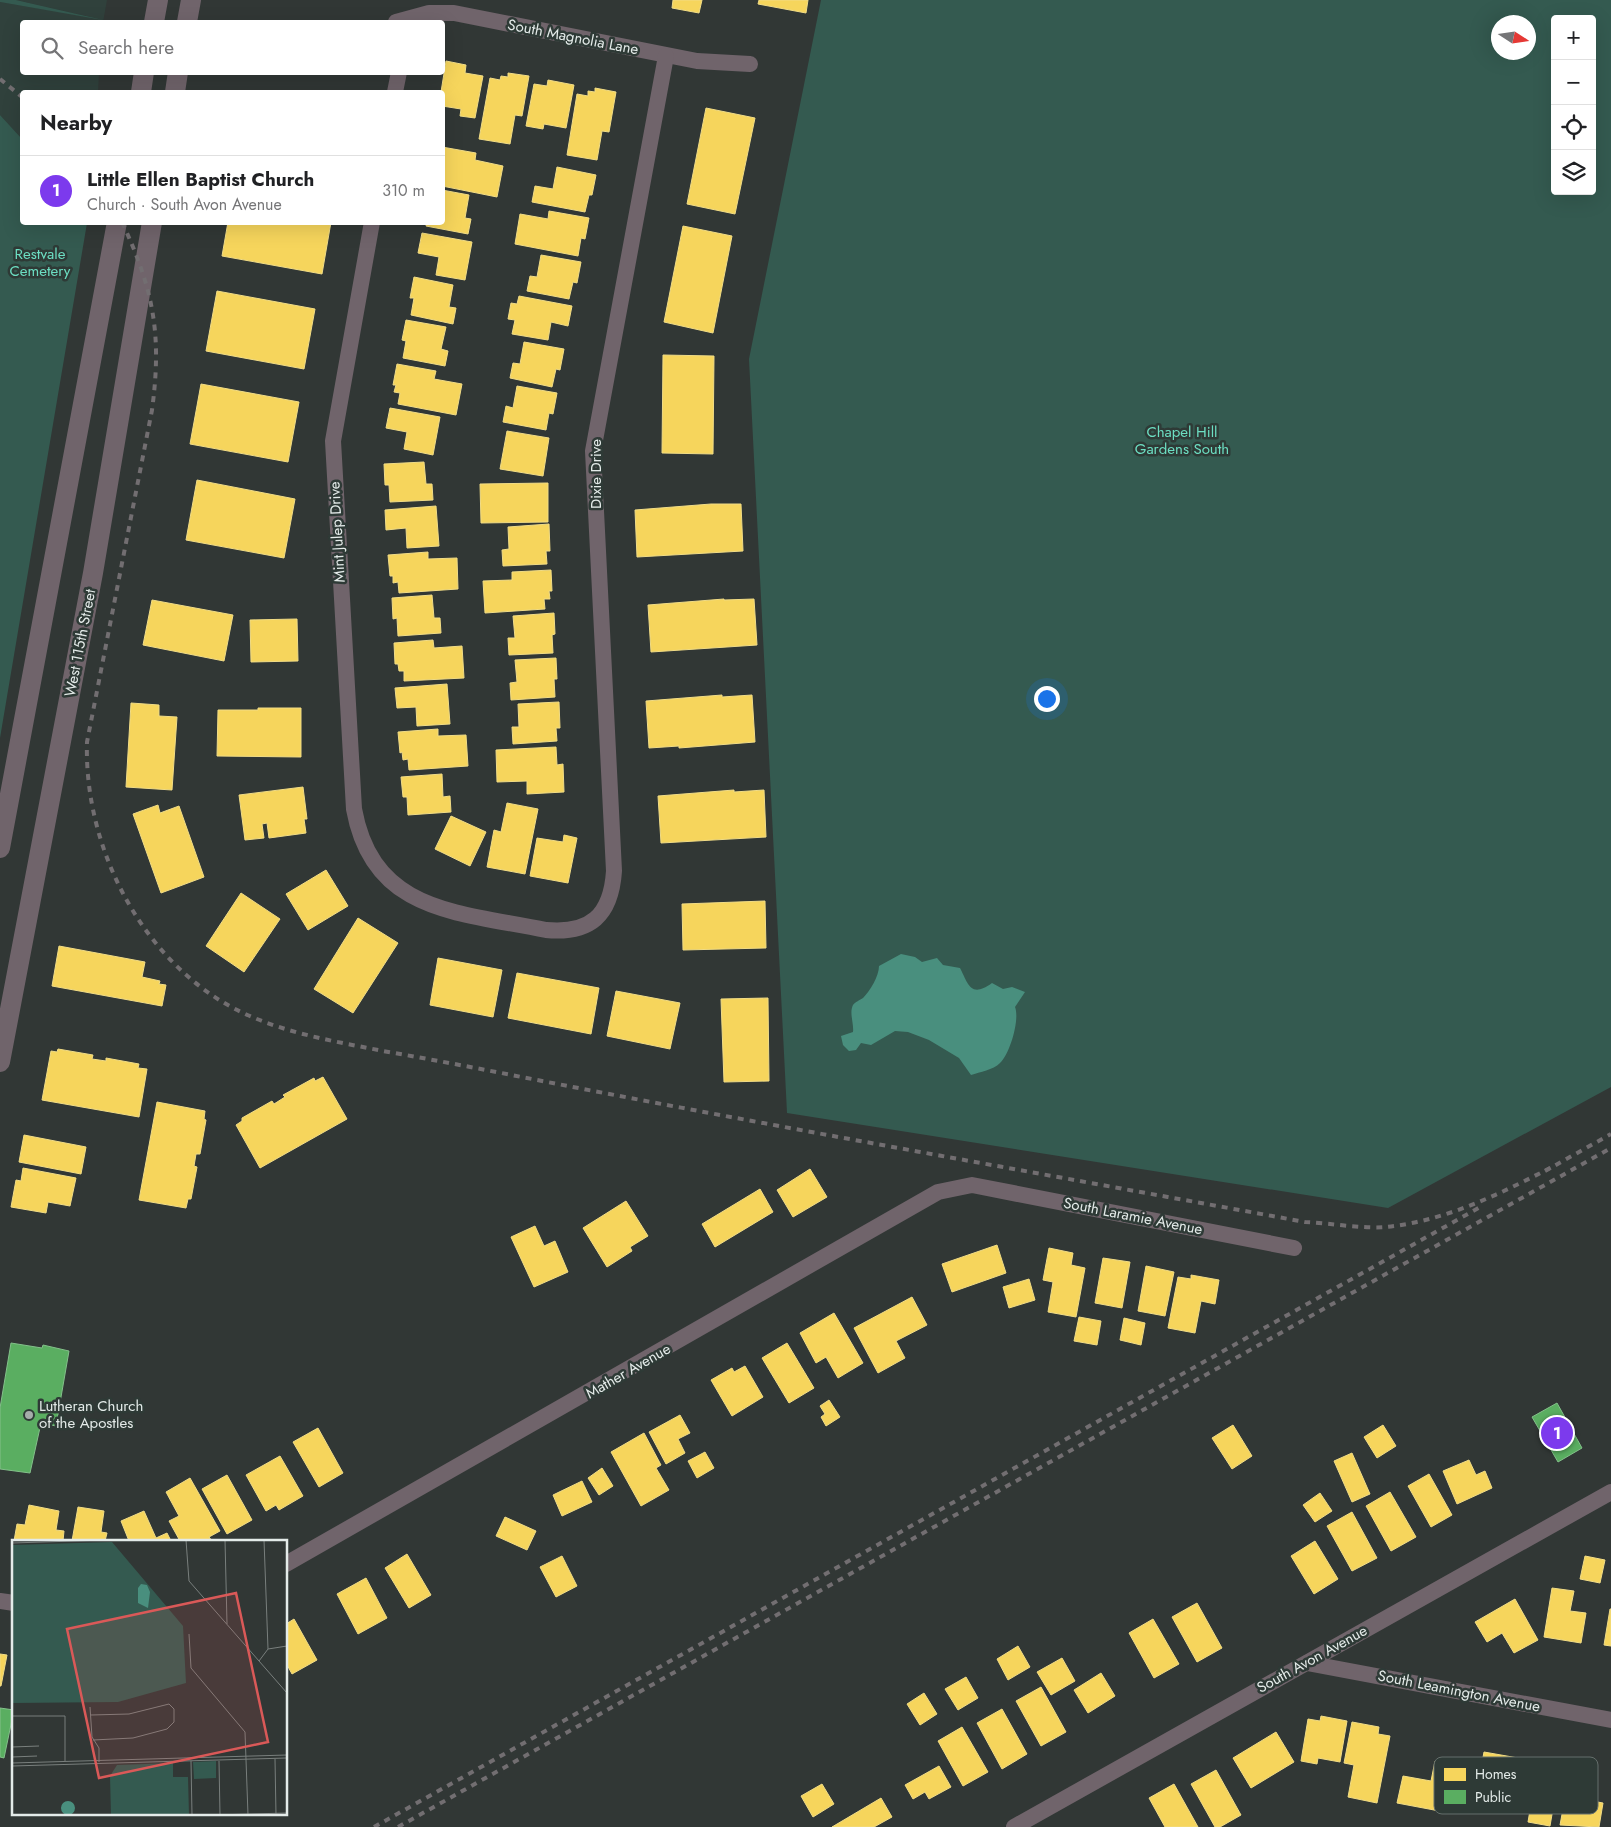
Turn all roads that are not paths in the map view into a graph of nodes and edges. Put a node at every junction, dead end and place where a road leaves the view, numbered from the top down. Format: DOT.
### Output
graph roads {
  1 [pos="158,0"];
  2 [pos="191,0"];
  3 [pos="154,20"];
  4 [pos="187,20"];
  5 [pos="407,20"];
  6 [pos="666,56"];
  7 [pos="750,64"];
  8 [pos="144,75"];
  9 [pos="178,75"];
  10 [pos="399,75"];
  11 [pos="141,90"];
  12 [pos="175,90"];
  13 [pos="396,90"];
  14 [pos="116,225"];
  15 [pos="151,225"];
  16 [pos="371,225"];
  17 [pos="0,848"];
  18 [pos="610,897"];
  19 [pos="5,1003"];
  20 [pos="0,1062"];
  21 [pos="972,1185"];
  22 [pos="1294,1248"];
  23 [pos="1611,1492"];
  24 [pos="288,1563"];
  25 [pos="1306,1663"];
  26 [pos="1611,1720"];
  27 [pos="1014,1827"];
  1 -- 3 [label="street"];
  2 -- 4 [label="street"];
  5 -- 6 [label="street, South Magnolia Lane"];
  6 -- 7 [label="street, South Magnolia Lane"];
  6 -- 18 [label="street, Dixie Drive"];
  8 -- 11 [label="street"];
  9 -- 12 [label="street"];
  10 -- 13 [label="street"];
  14 -- 17 [label="street"];
  15 -- 19 [label="street, West 115th Street"];
  16 -- 18 [label="street, Mint Julep Drive"];
  19 -- 20 [label="street, West 115th Street"];
  21 -- 22 [label="street, South Laramie Avenue"];
  21 -- 24 [label="street, Mather Avenue"];
  23 -- 25 [label="street, South Avon Avenue"];
  25 -- 26 [label="street, South Leamington Avenue"];
  25 -- 27 [label="street, South Avon Avenue"];
}
